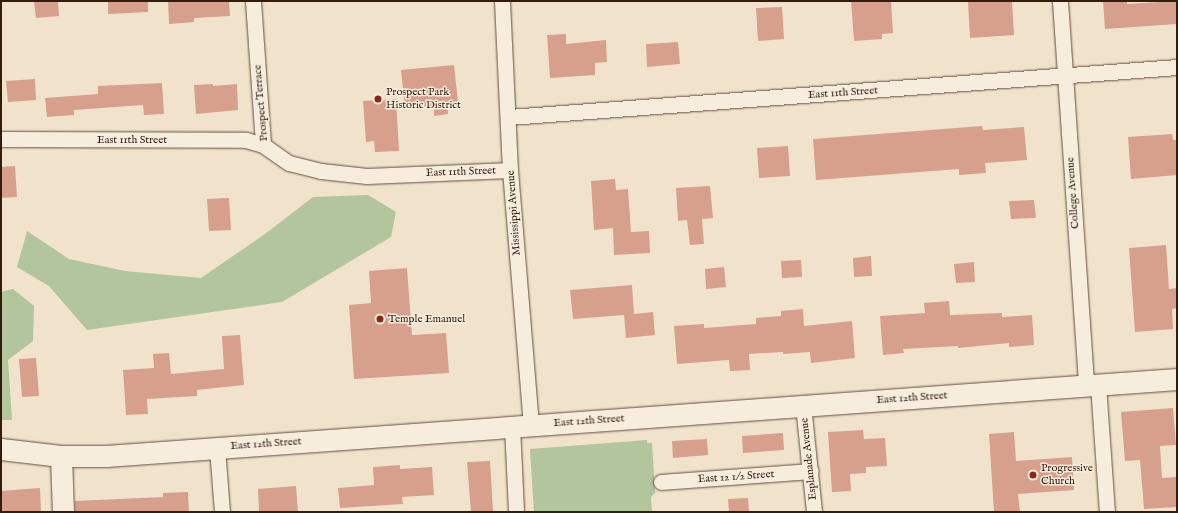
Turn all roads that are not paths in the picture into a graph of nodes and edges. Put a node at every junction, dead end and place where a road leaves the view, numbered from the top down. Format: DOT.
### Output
graph roads {
  1 [pos="253,1"];
  2 [pos="502,1"];
  3 [pos="1060,1"];
  4 [pos="1177,67"];
  5 [pos="1065,76"];
  6 [pos="509,117"];
  7 [pos="1,139"];
  8 [pos="263,145"];
  9 [pos="317,170"];
  10 [pos="510,170"];
  11 [pos="1177,379"];
  12 [pos="1092,385"];
  13 [pos="803,405"];
  14 [pos="522,426"];
  15 [pos="217,448"];
  16 [pos="1,449"];
  17 [pos="61,456"];
  18 [pos="811,471"];
  19 [pos="661,482"];
  20 [pos="63,512"];
  21 [pos="222,512"];
  22 [pos="516,512"];
  23 [pos="814,512"];
  24 [pos="1107,512"];
  1 -- 8 [label="street, Prospect Terrace"];
  2 -- 6 [label="street, Mississippi Avenue"];
  3 -- 5 [label="street, College Avenue"];
  4 -- 5 [label="street, East 11th Street"];
  5 -- 6 [label="street, East 11th Street"];
  5 -- 12 [label="street, College Avenue"];
  6 -- 10 [label="street, Mississippi Avenue"];
  7 -- 8 [label="street, East 11th Street"];
  8 -- 9 [label="street, Prospect Terrace"];
  9 -- 10 [label="street, East 11th Street"];
  10 -- 14 [label="street, Mississippi Avenue"];
  11 -- 12 [label="street, East 12th Street"];
  12 -- 13 [label="street, East 12th Street"];
  12 -- 24 [label="street, College Avenue"];
  13 -- 14 [label="street, East 12th Street"];
  13 -- 18 [label="street, Esplanade Avenue"];
  14 -- 15 [label="street, East 12th Street"];
  14 -- 22 [label="street, Mississippi Avenue"];
  15 -- 17 [label="street, East 12th Street"];
  15 -- 21 [label="street"];
  16 -- 17 [label="street, East 12th Street"];
  17 -- 20 [label="street"];
  18 -- 19 [label="street, East 12 1/2 Street"];
  18 -- 23 [label="street, Esplanade Avenue"];
}
